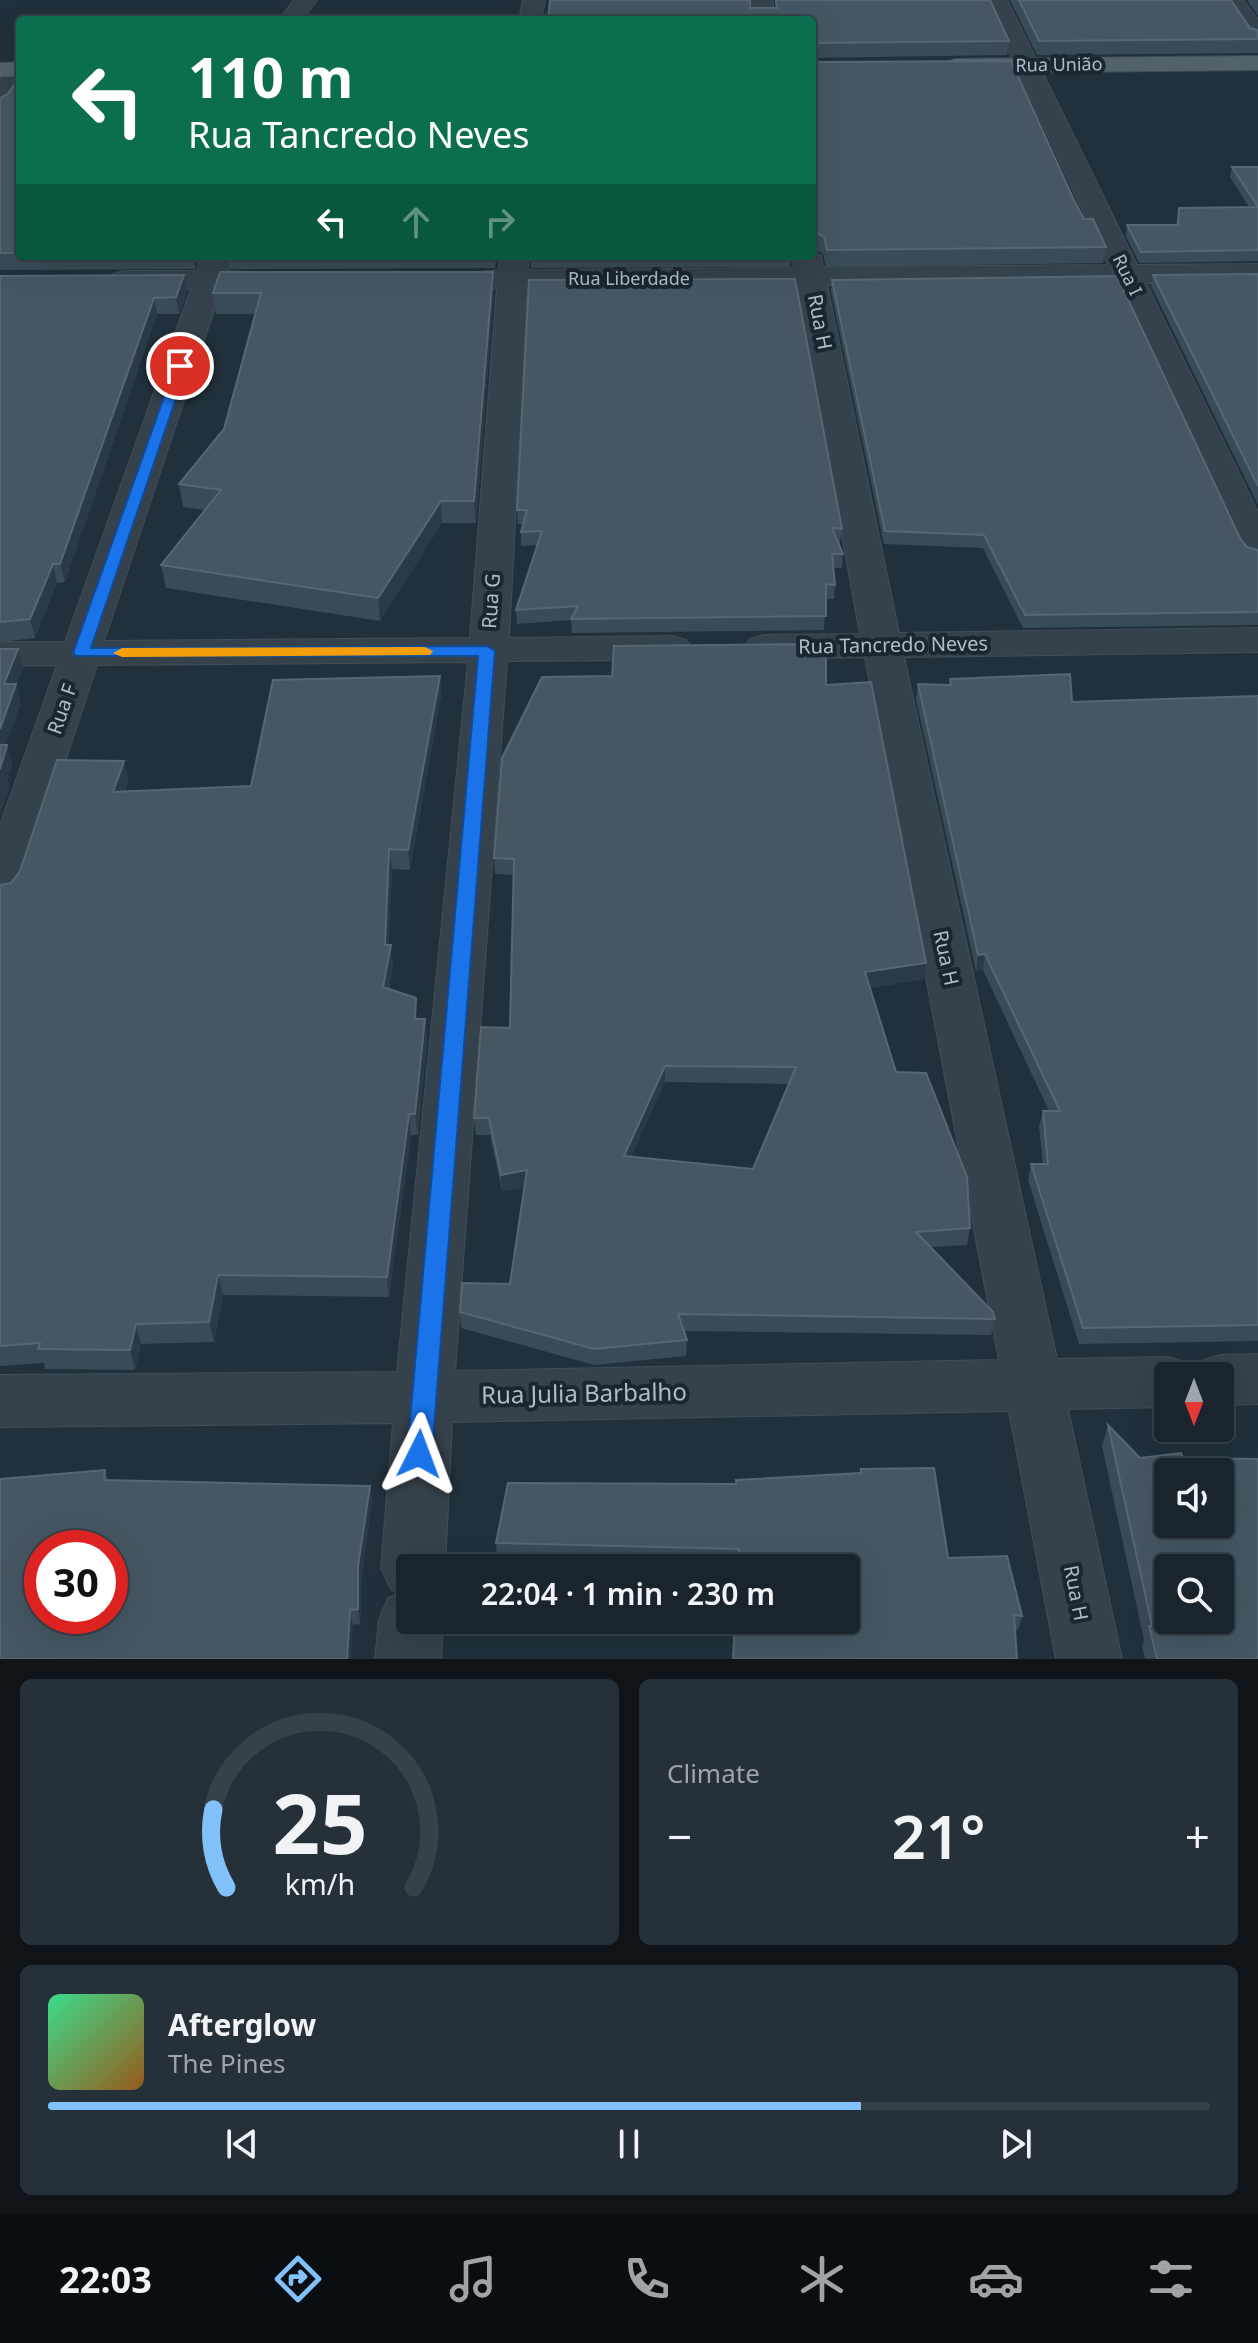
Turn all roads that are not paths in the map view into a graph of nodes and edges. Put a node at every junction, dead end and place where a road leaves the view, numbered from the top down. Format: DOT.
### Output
graph roads {
  1 [pos="306,0"];
  2 [pos="996,0"];
  3 [pos="1232,0"];
  4 [pos="293,16"];
  5 [pos="1258,36"];
  6 [pos="1258,63"];
  7 [pos="1026,65"];
  8 [pos="934,66"];
  9 [pos="16,76"];
  10 [pos="0,103"];
  11 [pos="809,267"];
  12 [pos="213,268"];
  13 [pos="514,268"];
  14 [pos="1258,273"];
  15 [pos="1127,275"];
  16 [pos="449,279"];
  17 [pos="90,280"];
  18 [pos="306,280"];
  19 [pos="1258,549"];
  20 [pos="1258,640"];
  21 [pos="882,645"];
  22 [pos="487,651"];
  23 [pos="82,653"];
  24 [pos="0,654"];
  25 [pos="0,889"];
  26 [pos="1258,1379"];
  27 [pos="1234,1380"];
  28 [pos="1154,1382"];
  29 [pos="1034,1385"];
  30 [pos="423,1397"];
  31 [pos="0,1401"];
  32 [pos="414,1554"];
  33 [pos="410,1634"];
  34 [pos="408,1659"];
  35 [pos="1089,1659"];
  1 -- 4 [label="street"];
  2 -- 7 [label="street, Rua I"];
  3 -- 5 [label="street"];
  6 -- 7 [label="main road, Rua União"];
  7 -- 8 [label="main road, Rua União"];
  7 -- 15 [label="street, Rua I"];
  9 -- 10 [label="street"];
  11 -- 13 [label="street, Rua Liberdade"];
  11 -- 15 [label="street, Rua Liberdade"];
  11 -- 21 [label="street, Rua H"];
  12 -- 17 [label="street"];
  12 -- 18 [label="street"];
  12 -- 23 [label="street, Rua F"];
  13 -- 16 [label="street, Rua Liberdade"];
  13 -- 22 [label="street, Rua G"];
  14 -- 15 [label="street, Rua Liberdade"];
  15 -- 19 [label="street, Rua I"];
  20 -- 21 [label="street, Rua Tancredo Neves"];
  21 -- 22 [label="street, Rua Tancredo Neves"];
  21 -- 29 [label="street, Rua H"];
  22 -- 23 [label="street, Rua Tancredo Neves"];
  22 -- 30 [label="street, Rua G"];
  23 -- 24 [label="street, Rua Tancredo Neves"];
  23 -- 25 [label="street, Rua F"];
  26 -- 27 [label="street"];
  28 -- 29 [label="street, Rua Julia Barbalho"];
  29 -- 30 [label="street, Rua Julia Barbalho"];
  29 -- 35 [label="street, Rua H"];
  30 -- 31 [label="street, Rua Julia Barbalho"];
  30 -- 32 [label="street, Rua G"];
  33 -- 34 [label="street"];
}
